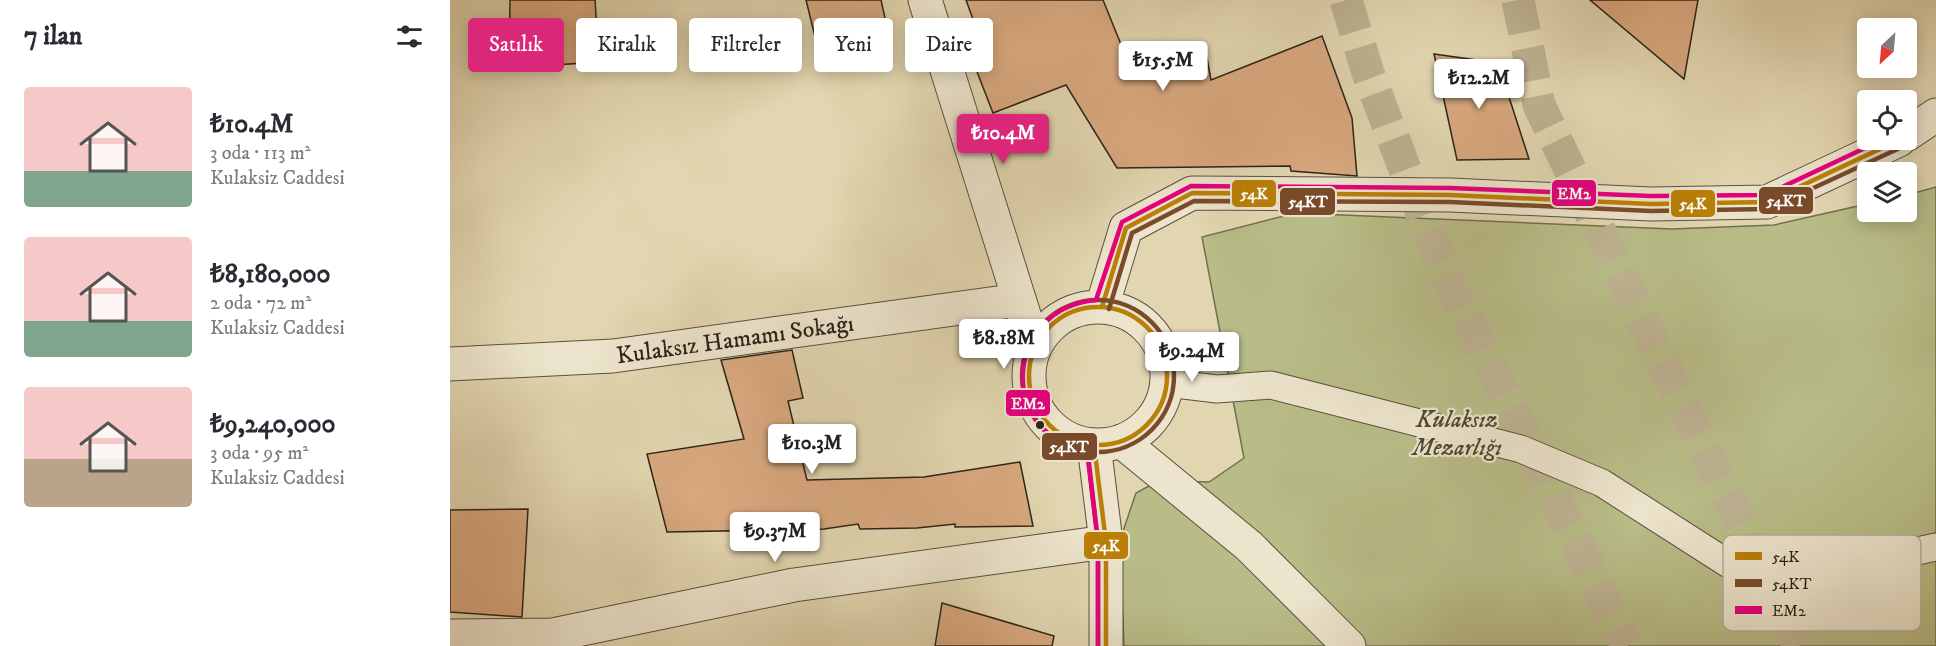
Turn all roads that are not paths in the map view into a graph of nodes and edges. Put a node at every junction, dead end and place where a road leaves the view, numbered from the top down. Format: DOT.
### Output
graph roads {
  1 [pos="925,0"];
  2 [pos="1936,115"];
  3 [pos="1917,128"];
  4 [pos="1878,150"];
  5 [pos="1019,300"];
  6 [pos="1102,307"];
  7 [pos="1035,345"];
  8 [pos="450,364"];
  9 [pos="1167,383"];
  10 [pos="1108,443"];
  11 [pos="1106,542"];
  12 [pos="1936,547"];
  13 [pos="1921,550"];
  14 [pos="1723,561"];
  15 [pos="450,636"];
  16 [pos="1106,646"];
  17 [pos="1349,646"];
  1 -- 5 [label="street"];
  2 -- 3 [label="street"];
  4 -- 6 [label="street"];
  5 -- 7 [label="street"];
  5 -- 8 [label="street, Kulaksız Hamamı Sokağı"];
  6 -- 7 [label="street"];
  6 -- 9 [label="street"];
  7 -- 10 [label="street"];
  9 -- 10 [label="street"];
  9 -- 14 [label="lane"];
  10 -- 11 [label="street"];
  10 -- 17 [label="street"];
  11 -- 15 [label="street"];
  11 -- 16 [label="street"];
  12 -- 13 [label="lane"];
}
